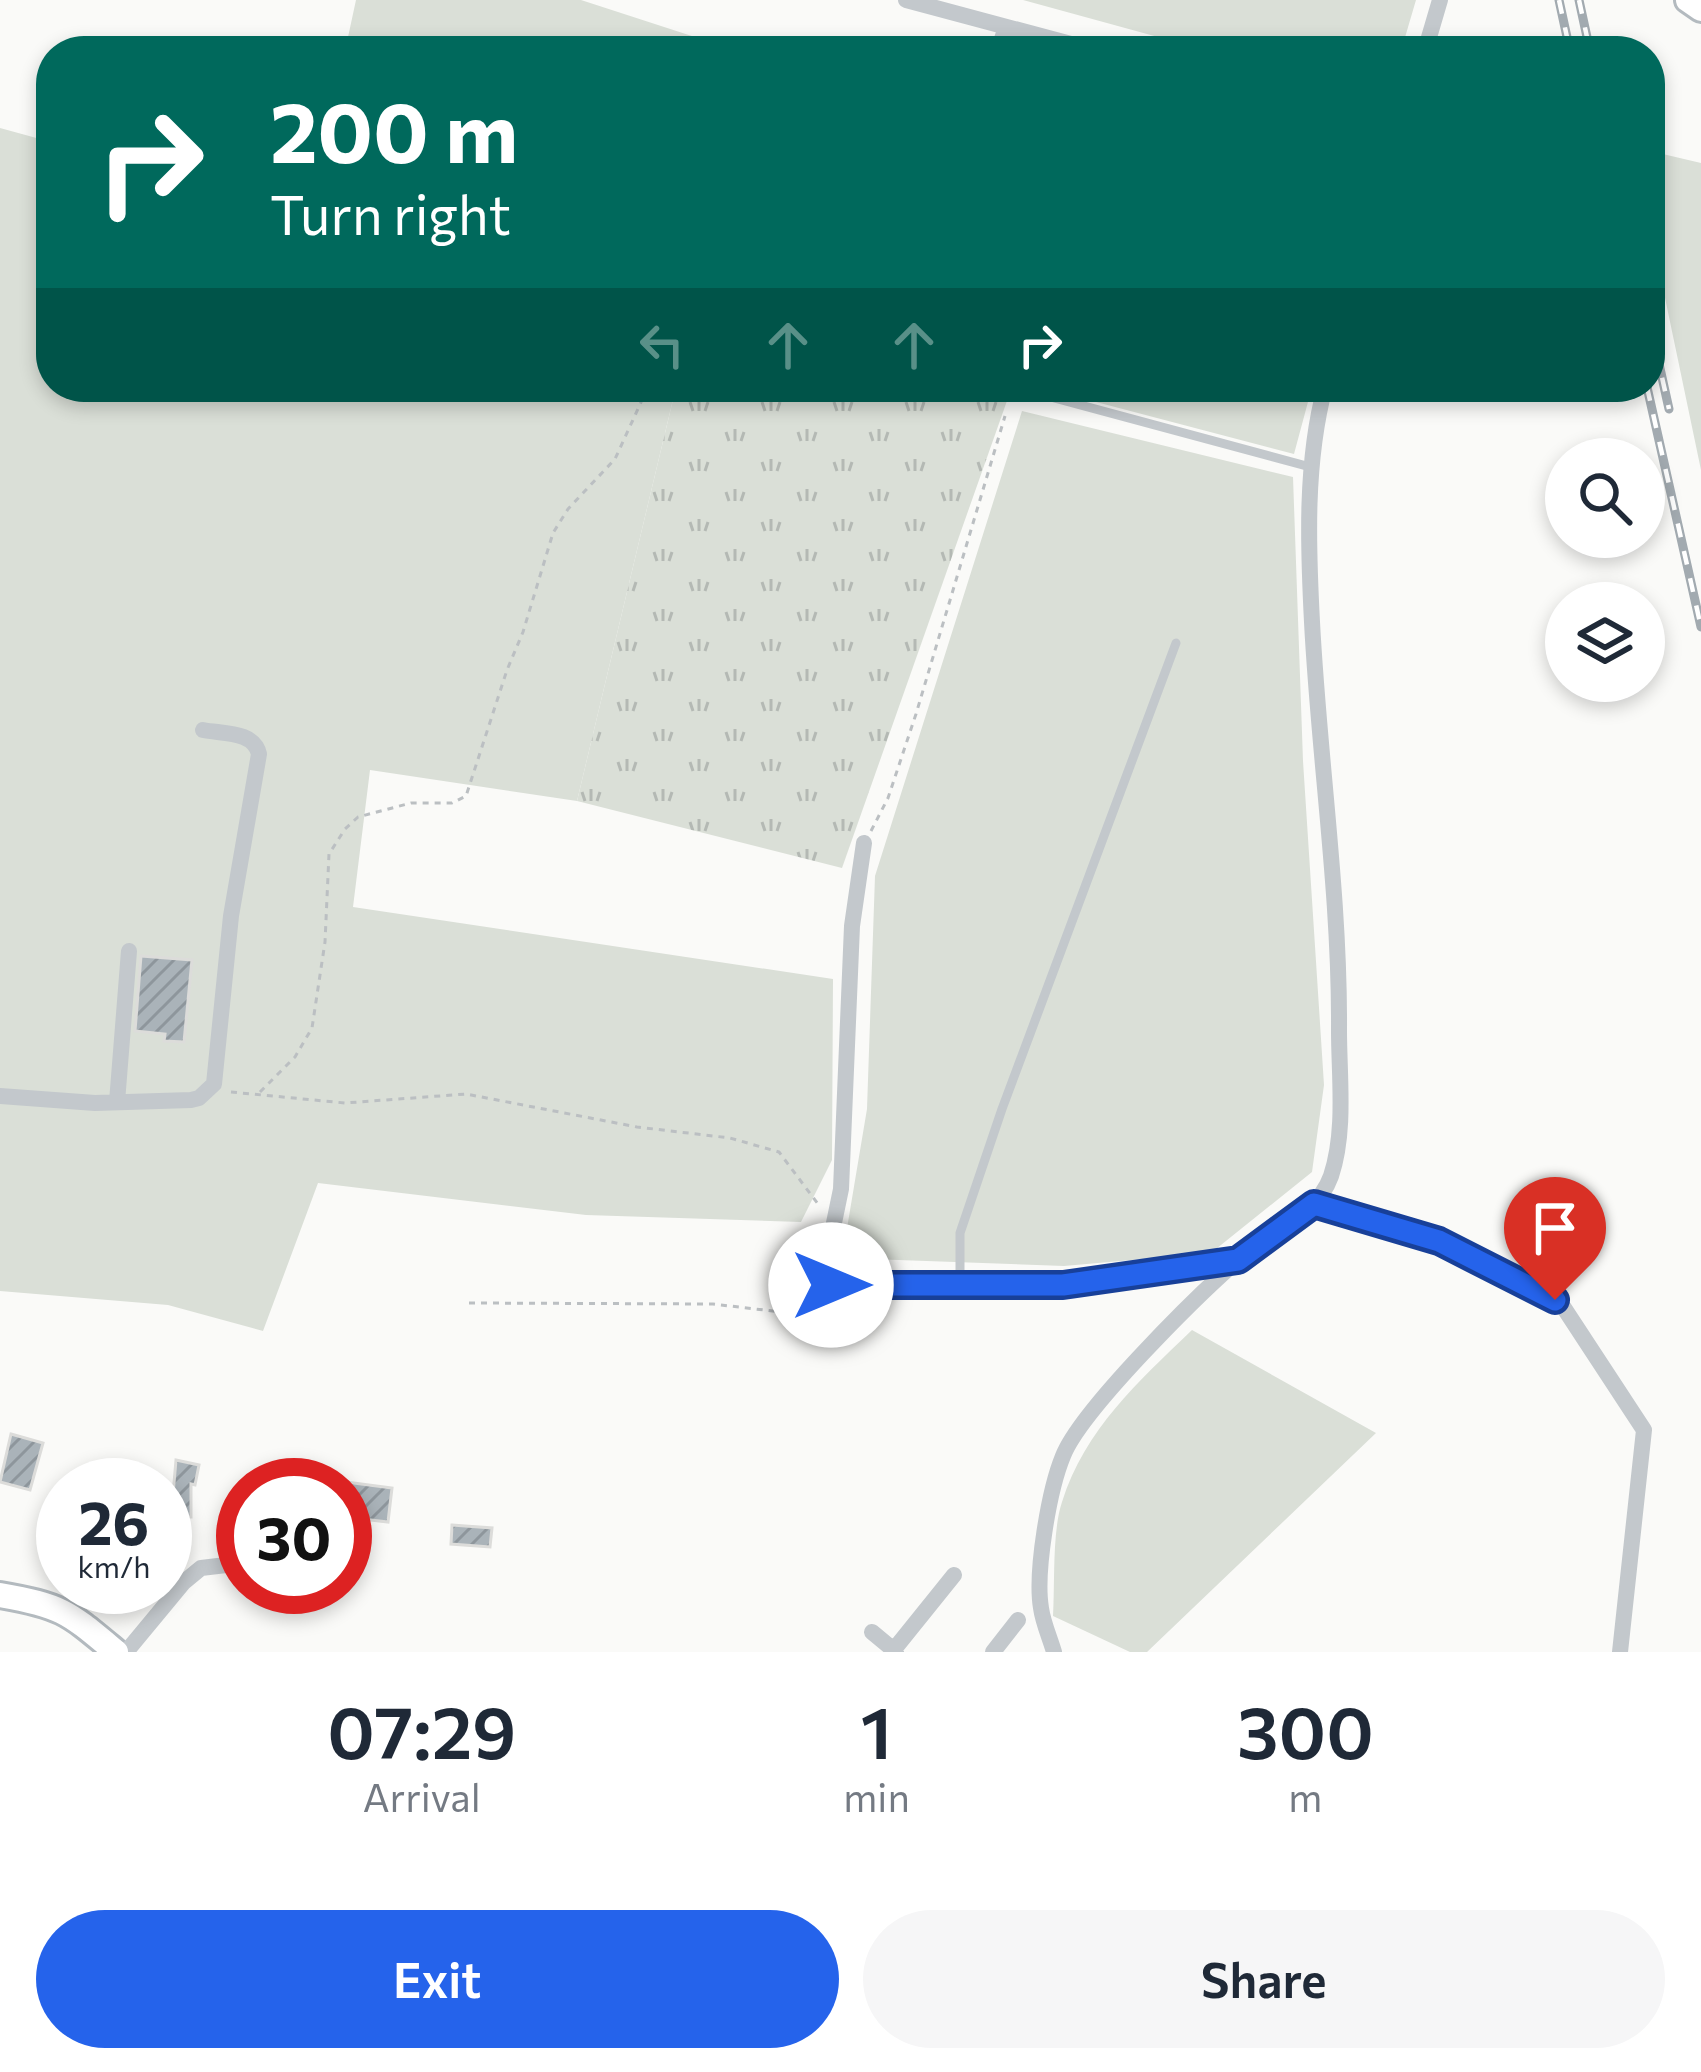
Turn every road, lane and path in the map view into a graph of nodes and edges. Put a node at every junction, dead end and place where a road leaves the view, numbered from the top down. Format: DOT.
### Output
graph roads {
  1 [pos="906,0"];
  2 [pos="1440,0"];
  3 [pos="1688,0"];
  4 [pos="1701,9"];
  5 [pos="1006,27"];
  6 [pos="1003,36"];
  7 [pos="1040,36"];
  8 [pos="1429,36"];
  9 [pos="641,402"];
  10 [pos="1070,402"];
  11 [pos="1323,402"];
  12 [pos="1005,416"];
  13 [pos="1314,468"];
  14 [pos="1176,644"];
  15 [pos="203,730"];
  16 [pos="864,843"];
  17 [pos="129,951"];
  18 [pos="260,1092"];
  19 [pos="0,1096"];
  20 [pos="199,1098"];
  21 [pos="117,1102"];
  22 [pos="1314,1204"];
  23 [pos="834,1225"];
  24 [pos="1238,1260"];
  25 [pos="826,1282"];
  26 [pos="960,1285"];
  27 [pos="469,1303"];
  28 [pos="216,1566"];
  29 [pos="954,1575"];
  30 [pos="0,1595"];
  31 [pos="1018,1619"];
  32 [pos="872,1632"];
  33 [pos="894,1651"];
  34 [pos="116,1652"];
  35 [pos="126,1652"];
  36 [pos="993,1652"];
  37 [pos="1054,1652"];
  38 [pos="1621,1652"];
  1 -- 5 [label="street"];
  2 -- 8 [label="street"];
  3 -- 4 [label="street"];
  5 -- 6 [label="street"];
  5 -- 7 [label="street"];
  9 -- 18 [label="path"];
  10 -- 13 [label="lane"];
  11 -- 13 [label="street"];
  12 -- 16 [label="path"];
  13 -- 22 [label="street"];
  14 -- 26 [label="lane"];
  15 -- 20 [label="street"];
  16 -- 23 [label="street"];
  17 -- 21 [label="street"];
  18 -- 20 [label="path"];
  18 -- 23 [label="path"];
  19 -- 21 [label="street"];
  20 -- 21 [label="street"];
  22 -- 24 [label="street"];
  22 -- 38 [label="street"];
  23 -- 25 [label="street"];
  24 -- 26 [label="street"];
  24 -- 37 [label="street"];
  25 -- 26 [label="street"];
  25 -- 27 [label="path"];
  28 -- 35 [label="street"];
  29 -- 33 [label="street"];
  30 -- 34 [label="street"];
  31 -- 36 [label="street"];
  32 -- 33 [label="street"];
}
